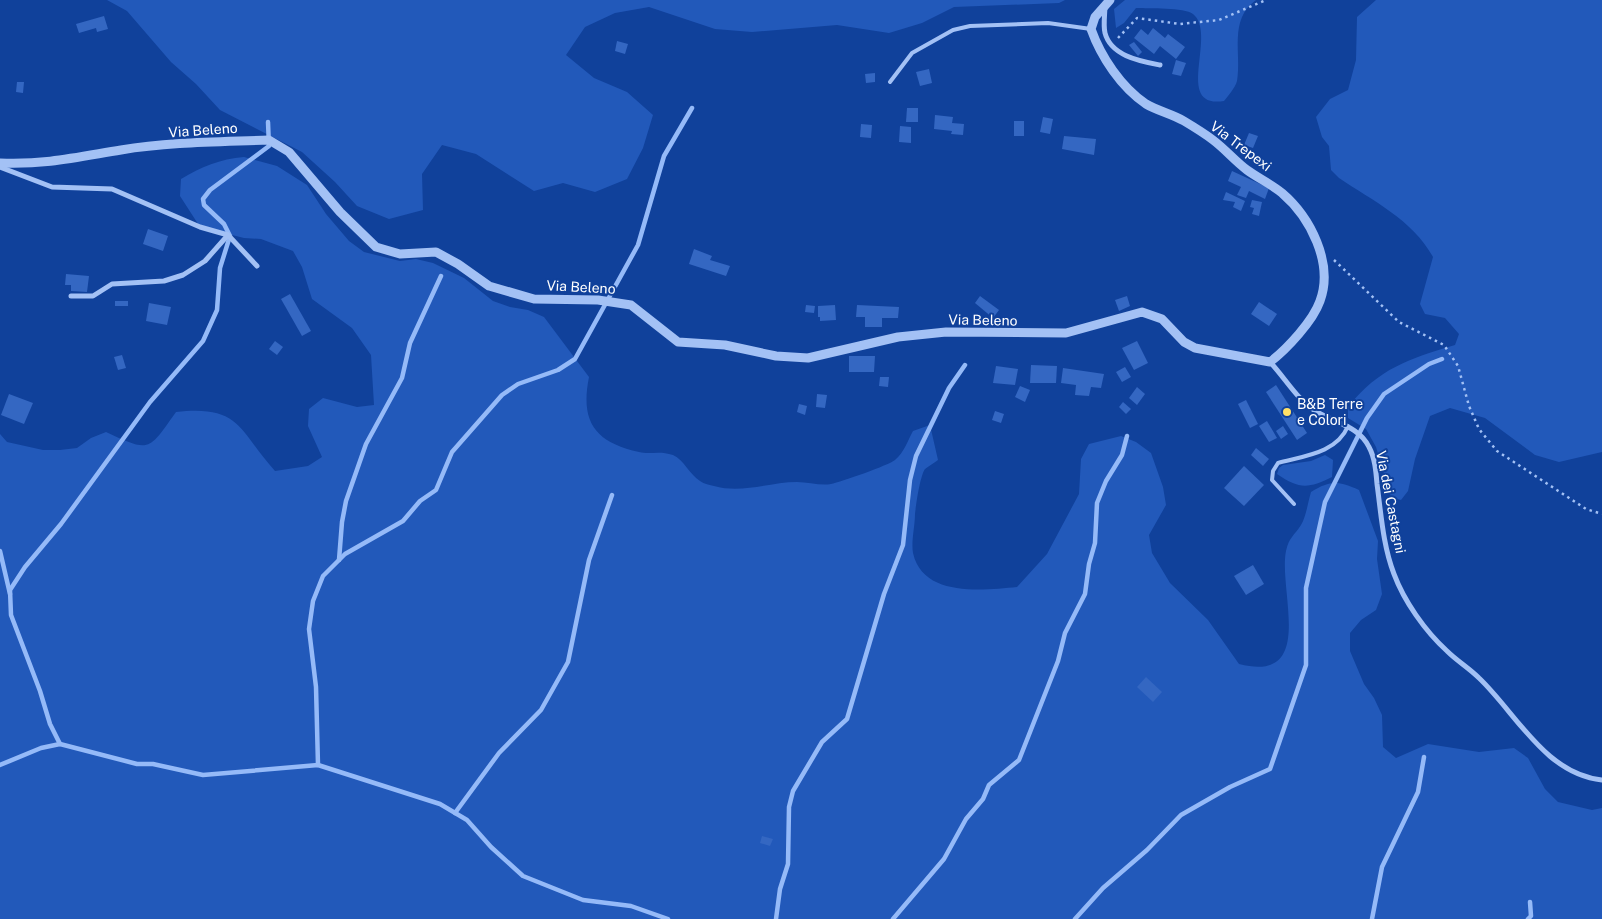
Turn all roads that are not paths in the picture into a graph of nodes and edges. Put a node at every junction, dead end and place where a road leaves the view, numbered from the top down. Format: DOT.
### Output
graph roads {
  1 [pos="1108,2"];
  2 [pos="1091,29"];
  3 [pos="1160,65"];
  4 [pos="890,82"];
  5 [pos="0,163"];
  6 [pos="0,167"];
  7 [pos="228,234"];
  8 [pos="257,266"];
  9 [pos="71,296"];
  10 [pos="1270,362"];
  11 [pos="1348,426"];
  12 [pos="1294,504"];
  13 [pos="1602,780"];
  1 -- 2 [label="street"];
  1 -- 3 [label="street"];
  2 -- 4 [label="lane"];
  2 -- 10 [label="street, Via Trepexi"];
  5 -- 10 [label="street, Via Beleno"];
  6 -- 7 [label="street"];
  7 -- 8 [label="street"];
  7 -- 9 [label="street"];
  10 -- 11 [label="street, Via dei Castagni"];
  11 -- 12 [label="lane"];
  11 -- 13 [label="street, Via dei Castagni"];
}
